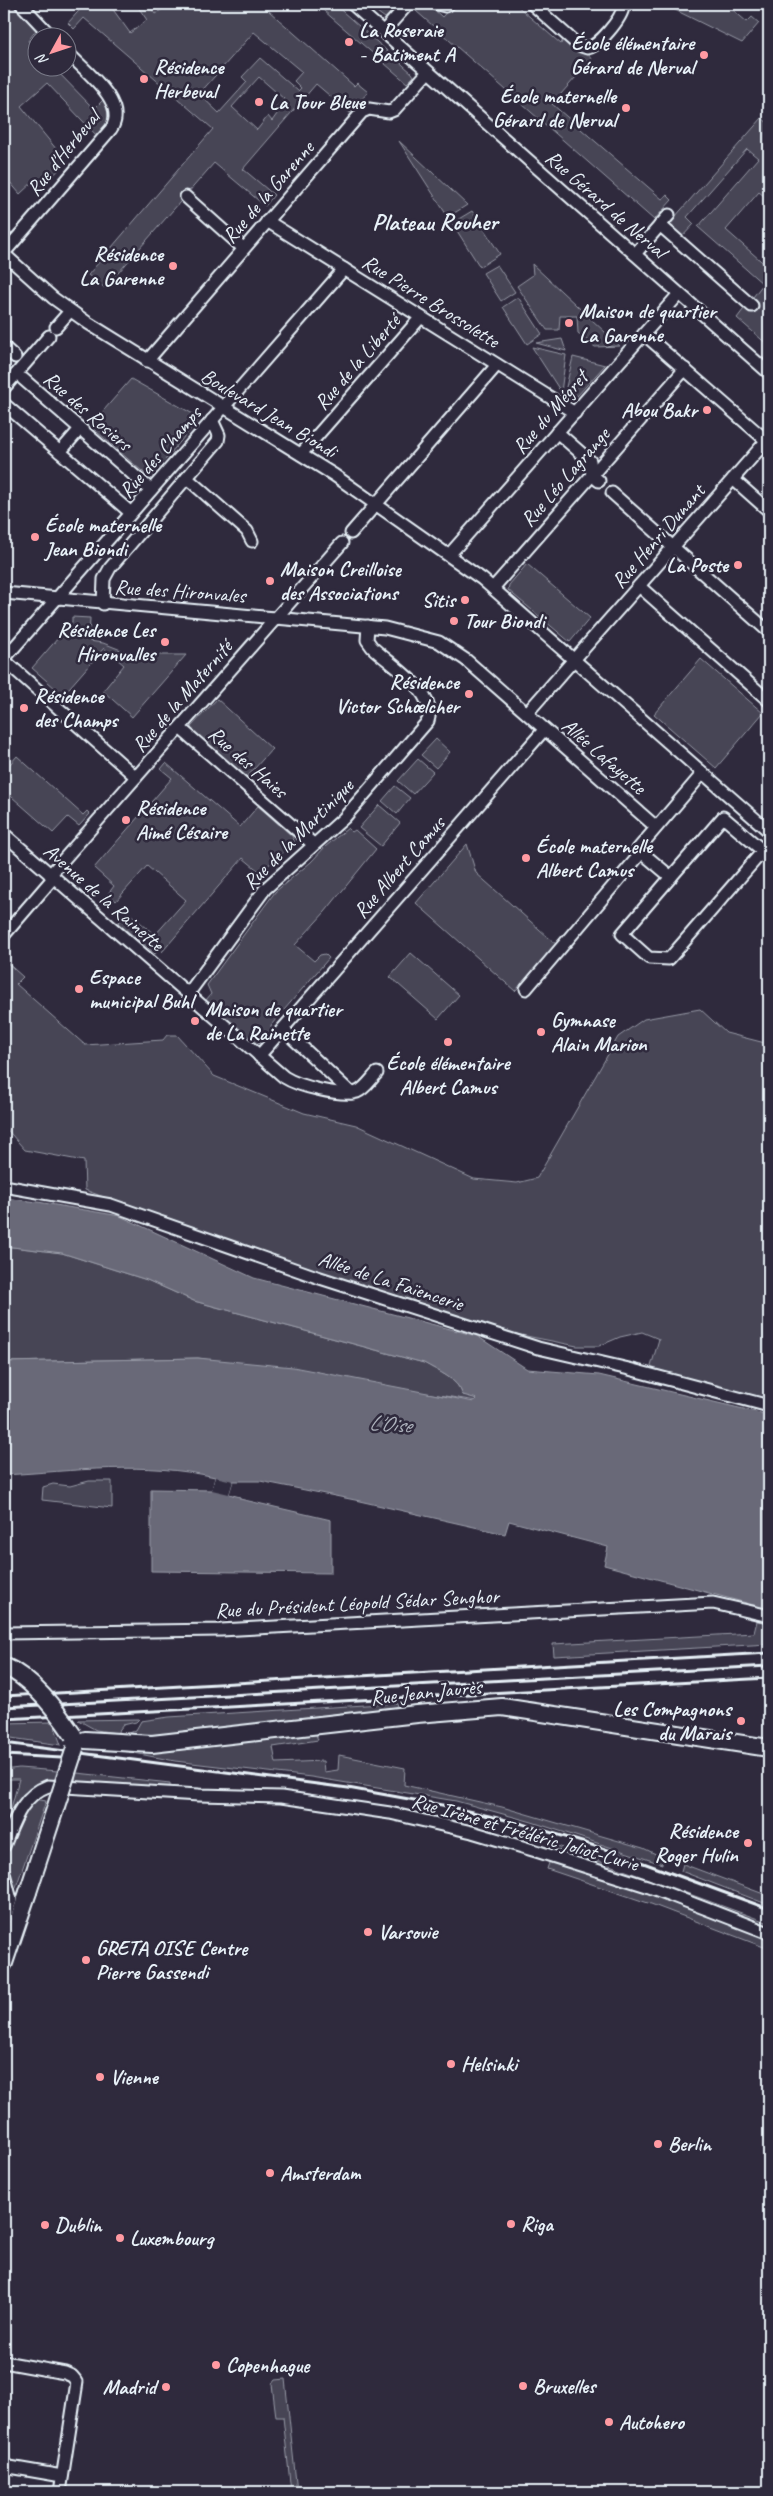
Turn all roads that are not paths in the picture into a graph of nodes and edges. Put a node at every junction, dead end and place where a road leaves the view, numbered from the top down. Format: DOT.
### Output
graph roads {
  1 [pos="21,4"];
  2 [pos="352,4"];
  3 [pos="408,4"];
  4 [pos="437,4"];
  5 [pos="449,4"];
  6 [pos="532,4"];
  7 [pos="625,5"];
  8 [pos="44,28"];
  9 [pos="383,32"];
  10 [pos="78,63"];
  11 [pos="428,72"];
  12 [pos="186,196"];
  13 [pos="669,215"];
  14 [pos="267,221"];
  15 [pos="660,225"];
  16 [pos="243,248"];
  17 [pos="4,253"];
  18 [pos="634,254"];
  19 [pos="344,269"];
  20 [pos="679,294"];
  21 [pos="752,306"];
  22 [pos="70,311"];
  23 [pos="421,317"];
  24 [pos="644,334"];
  25 [pos="4,347"];
  26 [pos="769,356"];
  27 [pos="14,357"];
  28 [pos="147,361"];
  29 [pos="497,365"];
  30 [pos="685,369"];
  31 [pos="765,369"];
  32 [pos="23,379"];
  33 [pos="4,388"];
  34 [pos="4,404"];
  35 [pos="223,407"];
  36 [pos="574,413"];
  37 [pos="212,420"];
  38 [pos="80,429"];
  39 [pos="557,432"];
  40 [pos="768,440"];
  41 [pos="60,452"];
  42 [pos="300,454"];
  43 [pos="187,478"];
  44 [pos="596,478"];
  45 [pos="733,479"];
  46 [pos="151,490"];
  47 [pos="612,493"];
  48 [pos="376,504"];
  49 [pos="769,511"];
  50 [pos="131,513"];
  51 [pos="351,533"];
  52 [pos="252,541"];
  53 [pos="342,543"];
  54 [pos="673,547"];
  55 [pos="450,555"];
  56 [pos="639,586"];
  57 [pos="494,588"];
  58 [pos="4,593"];
  59 [pos="56,599"];
  60 [pos="103,604"];
  61 [pos="277,618"];
  62 [pos="368,626"];
  63 [pos="769,632"];
  64 [pos="574,659"];
  65 [pos="4,660"];
  66 [pos="466,660"];
  67 [pos="769,701"];
  68 [pos="527,713"];
  69 [pos="180,728"];
  70 [pos="544,730"];
  71 [pos="703,773"];
  72 [pos="136,777"];
  73 [pos="656,827"];
  74 [pos="769,831"];
  75 [pos="4,834"];
  76 [pos="313,844"];
  77 [pos="766,848"];
  78 [pos="646,856"];
  79 [pos="52,876"];
  80 [pos="671,877"];
  81 [pos="4,935"];
  82 [pos="526,989"];
  83 [pos="188,994"];
  84 [pos="283,1029"];
  85 [pos="259,1056"];
  86 [pos="377,1073"];
  87 [pos="351,1093"];
  88 [pos="4,1186"];
  89 [pos="769,1406"];
  90 [pos="769,1616"];
  91 [pos="4,1633"];
  92 [pos="4,1666"];
  93 [pos="78,1741"];
  94 [pos="769,1748"];
  95 [pos="4,1846"];
  96 [pos="4,1873"];
  97 [pos="4,1921"];
  98 [pos="769,1933"];
  99 [pos="4,1963"];
  100 [pos="4,2362"];
  101 [pos="4,2466"];
  102 [pos="62,2476"];
  103 [pos="60,2492"];
  1 -- 8 [label="street"];
  2 -- 9 [label="street, Rue Gérard de Nerval"];
  3 -- 9 [label="street"];
  4 -- 5 [label="street"];
  6 -- 7 [label="street"];
  9 -- 11 [label="street, Rue Gérard de Nerval"];
  10 -- 17 [label="street, Rue d'Herbeval"];
  11 -- 14 [label="street, Rue de la Garenne"];
  11 -- 18 [label="street, Rue Gérard de Nerval"];
  12 -- 16 [label="street"];
  13 -- 15 [label="street"];
  14 -- 16 [label="street, Rue de la Garenne"];
  14 -- 19 [label="street, Rue Pierre Brossolette"];
  15 -- 18 [label="street"];
  15 -- 21 [label="street"];
  16 -- 28 [label="street, Rue de la Garenne"];
  17 -- 22 [label="street, Boulevard Jean Biondi"];
  18 -- 20 [label="street, Rue Gérard de Nerval"];
  19 -- 23 [label="street, Rue Pierre Brossolette"];
  19 -- 35 [label="street, Rue des Champs"];
  20 -- 24 [label="street, Rue du Mégret"];
  20 -- 31 [label="street, Rue Gérard de Nerval"];
  22 -- 28 [label="street, Boulevard Jean Biondi"];
  22 -- 33 [label="street"];
  23 -- 29 [label="street, Rue Pierre Brossolette"];
  23 -- 42 [label="street, Rue de la Liberté"];
  24 -- 30 [label="street"];
  24 -- 36 [label="street, Rue du Mégret"];
  25 -- 27 [label="street"];
  26 -- 31 [label="street"];
  28 -- 35 [label="street, Boulevard Jean Biondi"];
  29 -- 36 [label="street, Rue Pierre Brossolette"];
  29 -- 48 [label="street"];
  30 -- 40 [label="street"];
  30 -- 44 [label="street, Rue Léo Lagrange"];
  32 -- 38 [label="street, Rue des Rosiers"];
  34 -- 41 [label="street"];
  35 -- 37 [label="street, Rue des Champs"];
  35 -- 42 [label="street, Boulevard Jean Biondi"];
  36 -- 39 [label="street, Rue du Mégret"];
  37 -- 43 [label="street"];
  37 -- 46 [label="street, Rue des Champs"];
  38 -- 41 [label="street"];
  38 -- 46 [label="street, Rue des Rosiers"];
  39 -- 44 [label="street"];
  39 -- 55 [label="street, Rue du Mégret"];
  40 -- 45 [label="street, Rue Henri Dunant"];
  41 -- 50 [label="street"];
  42 -- 48 [label="street, Boulevard Jean Biondi"];
  43 -- 52 [label="street"];
  43 -- 60 [label="street"];
  44 -- 57 [label="street, Rue Léo Lagrange"];
  45 -- 49 [label="street"];
  45 -- 54 [label="street, Rue Henri Dunant"];
  46 -- 50 [label="street, Rue des Champs"];
  47 -- 54 [label="street"];
  48 -- 51 [label="street"];
  48 -- 55 [label="street, Boulevard Jean Biondi"];
  50 -- 59 [label="street, Rue des Champs"];
  53 -- 61 [label="street, Rue de la Maternité"];
  54 -- 56 [label="street, Rue Henri Dunant"];
  54 -- 63 [label="street"];
  55 -- 57 [label="street, Boulevard Jean Biondi"];
  56 -- 64 [label="street, Rue Henri Dunant"];
  56 -- 67 [label="street"];
  57 -- 64 [label="street, Boulevard Jean Biondi"];
  58 -- 59 [label="street, Rue des Hironvales"];
  59 -- 60 [label="street, Rue des Hironvales"];
  59 -- 65 [label="street, Rue des Champs"];
  60 -- 61 [label="street, Rue des Hironvales"];
  61 -- 62 [label="street, Rue des Hironvales"];
  61 -- 69 [label="street, Rue de la Maternité"];
  62 -- 66 [label="street, Rue des Hironvales"];
  62 -- 76 [label="street, Rue de la Martinique"];
  64 -- 68 [label="street, Rue Henri Dunant"];
  64 -- 71 [label="street, Boulevard Jean Biondi"];
  65 -- 72 [label="street"];
  66 -- 68 [label="street, Allée Lafayette"];
  68 -- 70 [label="street, Allée Lafayette"];
  69 -- 72 [label="street, Rue de la Maternité"];
  69 -- 76 [label="street, Rue des Haies"];
  70 -- 73 [label="street, Allée Lafayette"];
  70 -- 84 [label="street, Rue Albert Camus"];
  71 -- 73 [label="street"];
  71 -- 74 [label="street, Boulevard Jean Biondi"];
  72 -- 79 [label="street, Rue de la Maternité"];
  73 -- 82 [label="street"];
  75 -- 79 [label="street, Avenue de la Rainette"];
  76 -- 83 [label="street, Rue de la Martinique"];
  77 -- 80 [label="street"];
  77 -- 80 [label="street"];
  78 -- 80 [label="street"];
  79 -- 81 [label="street, Rue de la Maternité"];
  79 -- 83 [label="street, Avenue de la Rainette"];
  83 -- 85 [label="street, Avenue de la Rainette"];
  84 -- 85 [label="street, Rue Albert Camus"];
  84 -- 87 [label="street"];
  85 -- 87 [label="street, Avenue de la Rainette"];
  86 -- 87 [label="street"];
  88 -- 89 [label="street, Allée de La Faïencerie"];
  90 -- 91 [label="street, Rue du Président Léopold Sédar Senghor"];
  92 -- 93 [label="street, bridge"];
  93 -- 94 [label="street, Rue Jean Jaurès"];
  93 -- 99 [label="street, bridge"];
  95 -- 98 [label="street, Rue Irène et Frédéric Joliot-Curie"];
  96 -- 97 [label="street"];
  100 -- 102 [label="street"];
  101 -- 102 [label="street"];
  102 -- 103 [label="street"];
}
